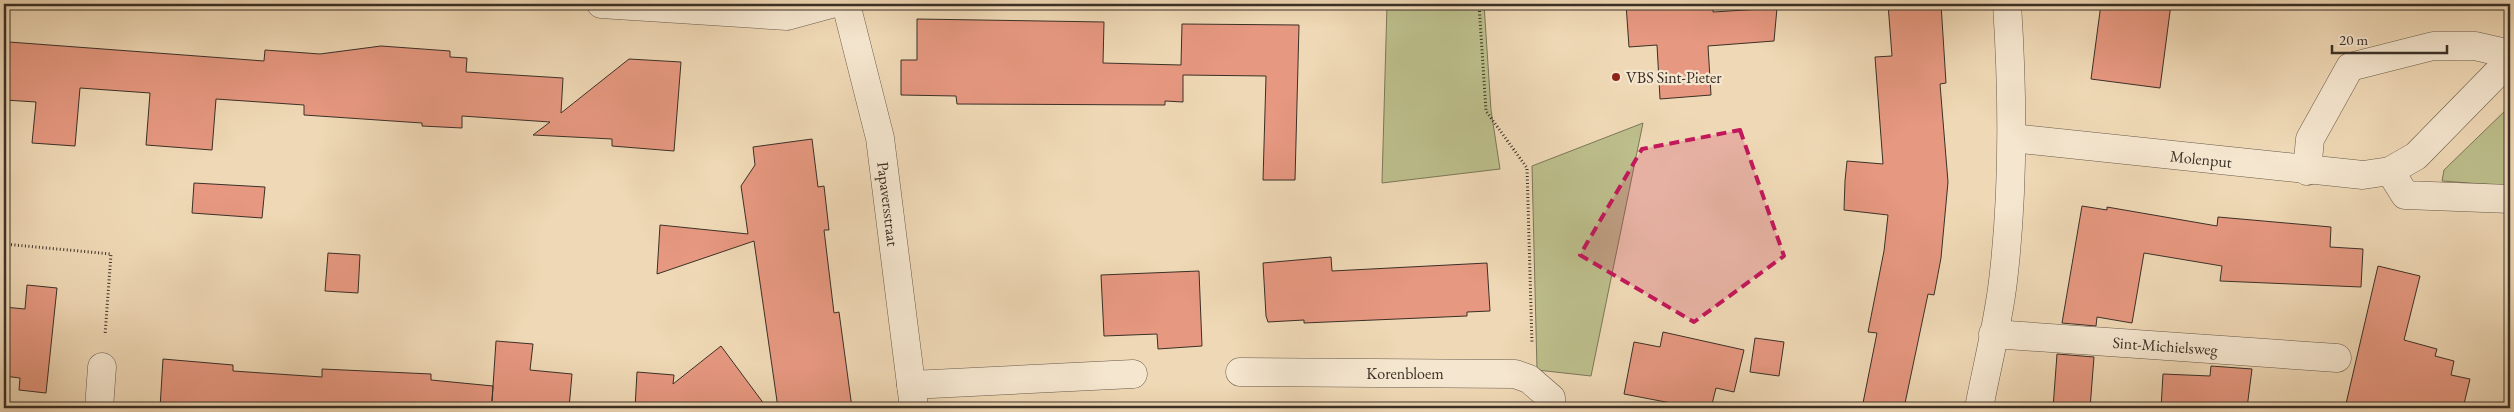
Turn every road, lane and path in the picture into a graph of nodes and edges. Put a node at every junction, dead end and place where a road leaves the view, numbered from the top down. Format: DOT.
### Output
graph roads {
  1 [pos="601,4"];
  2 [pos="831,4"];
  3 [pos="846,4"];
  4 [pos="1479,4"];
  5 [pos="2006,4"];
  6 [pos="2510,54"];
  7 [pos="2510,60"];
  8 [pos="2012,138"];
  9 [pos="2307,171"];
  10 [pos="2390,171"];
  11 [pos="2510,200"];
  12 [pos="4,244"];
  13 [pos="1993,334"];
  14 [pos="2337,358"];
  15 [pos="102,367"];
  16 [pos="1240,372"];
  17 [pos="1133,374"];
  18 [pos="1529,379"];
  19 [pos="912,397"];
  20 [pos="99,408"];
  21 [pos="1551,408"];
  22 [pos="1979,408"];
  1 -- 2 [label="street"];
  3 -- 19 [label="street, Papaversstraat"];
  4 -- 18 [label="path"];
  5 -- 8 [label="street"];
  6 -- 9 [label="street"];
  7 -- 10 [label="street, Molenput"];
  8 -- 9 [label="street, Molenput"];
  8 -- 13 [label="street"];
  9 -- 10 [label="street, Molenput"];
  10 -- 11 [label="street"];
  12 -- 15 [label="path"];
  13 -- 14 [label="street, Sint-Michielsweg"];
  13 -- 22 [label="street"];
  15 -- 20 [label="street"];
  16 -- 18 [label="street, Korenbloem"];
  17 -- 19 [label="street"];
  18 -- 21 [label="street, Korenbloem"];
}
